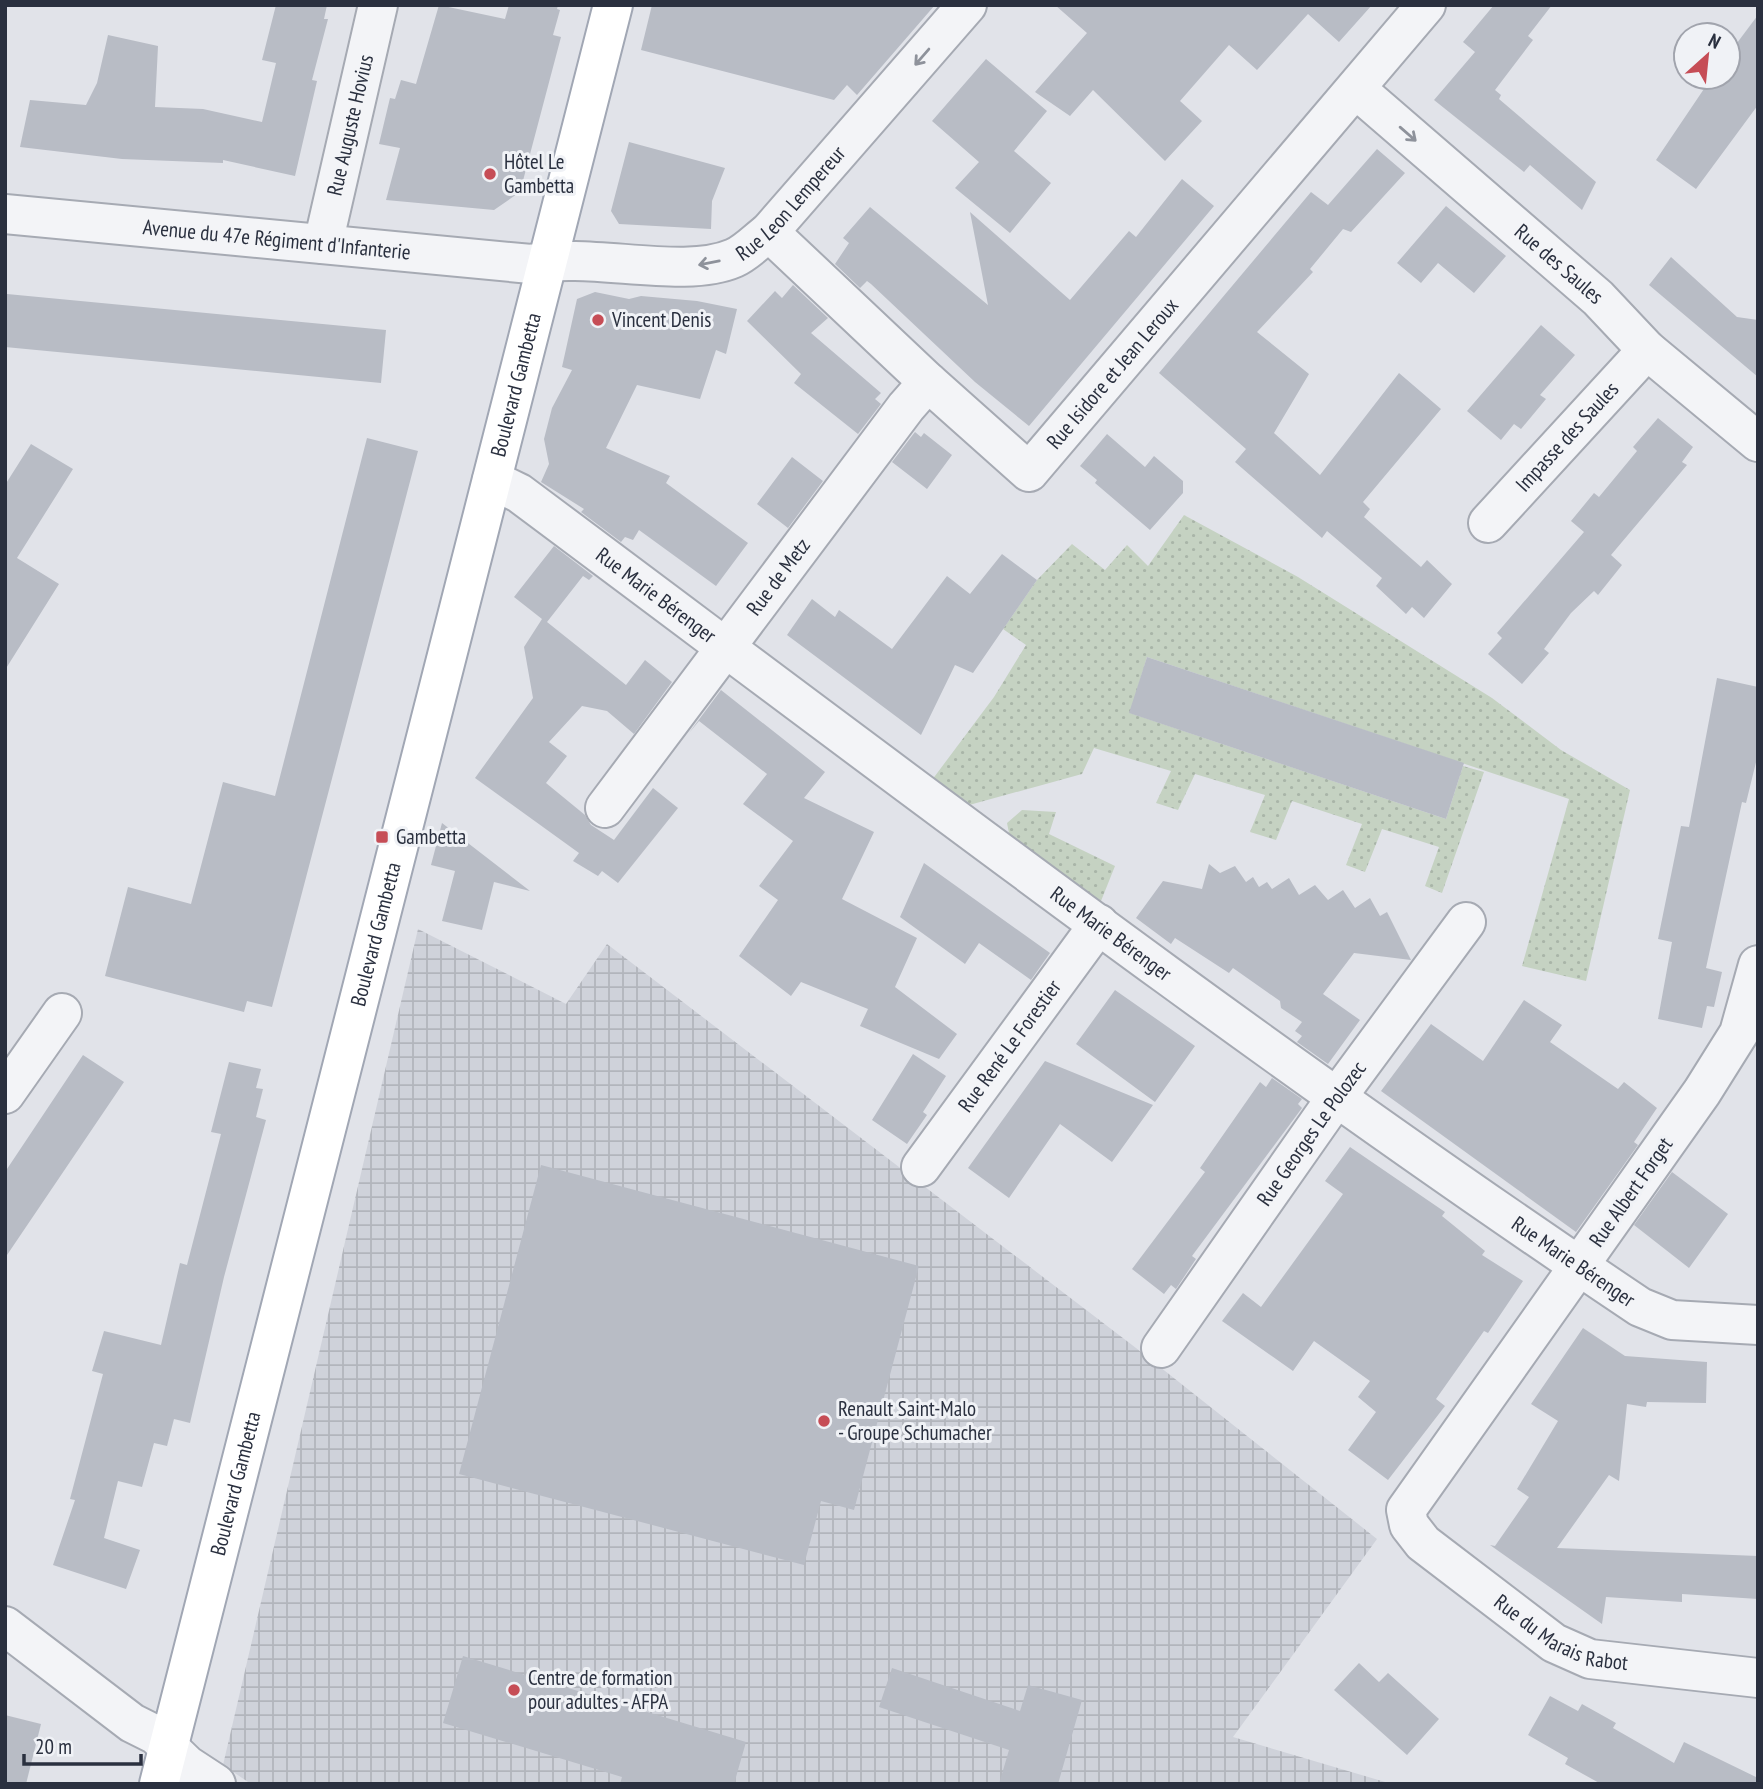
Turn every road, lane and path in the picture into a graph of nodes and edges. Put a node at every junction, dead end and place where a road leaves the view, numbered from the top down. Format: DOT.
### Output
graph roads {
  1 [pos="378,5"];
  2 [pos="613,5"];
  3 [pos="967,5"];
  4 [pos="1426,5"];
  5 [pos="1356,89"];
  6 [pos="5,214"];
  7 [pos="769,232"];
  8 [pos="323,244"];
  9 [pos="548,261"];
  10 [pos="1647,349"];
  11 [pos="928,382"];
  12 [pos="1758,442"];
  13 [pos="492,480"];
  14 [pos="1488,523"];
  15 [pos="725,647"];
  16 [pos="605,808"];
  17 [pos="1466,922"];
  18 [pos="1099,924"];
  19 [pos="1758,965"];
  20 [pos="62,1013"];
  21 [pos="5,1094"];
  22 [pos="1336,1098"];
  23 [pos="921,1167"];
  24 [pos="1580,1265"];
  25 [pos="1758,1325"];
  26 [pos="1161,1348"];
  27 [pos="1406,1510"];
  28 [pos="5,1626"];
  29 [pos="1758,1678"];
  30 [pos="169,1745"];
  31 [pos="159,1784"];
  32 [pos="216,1784"];
  1 -- 8 [label="street, Rue Auguste Hovius"];
  2 -- 9 [label="main road, Boulevard Gambetta"];
  3 -- 7 [label="street, Rue Leon Lempereur, one-way"];
  4 -- 5 [label="street, Rue Isidore et Jean Leroux"];
  5 -- 10 [label="street, Rue des Saules, one-way"];
  5 -- 11 [label="street, Rue Isidore et Jean Leroux"];
  6 -- 8 [label="street, Avenue du 47e Régiment d'Infanterie"];
  7 -- 9 [label="street, Rue Leon Lempereur, one-way"];
  7 -- 11 [label="street, Rue Isidore et Jean Leroux"];
  8 -- 9 [label="street, Avenue du 47e Régiment d'Infanterie"];
  9 -- 13 [label="main road, Boulevard Gambetta"];
  10 -- 12 [label="street, Rue des Saules"];
  10 -- 14 [label="street, Impasse des Saules"];
  11 -- 15 [label="street, Rue de Metz"];
  13 -- 15 [label="street, Rue Marie Bérenger"];
  13 -- 30 [label="main road, Boulevard Gambetta"];
  15 -- 16 [label="street, Rue de Metz"];
  15 -- 18 [label="street, Rue Marie Bérenger"];
  17 -- 22 [label="street, Rue Georges Le Polozec"];
  18 -- 22 [label="street, Rue Marie Bérenger"];
  18 -- 23 [label="street, Rue René Le Forestier"];
  19 -- 24 [label="street, Rue Albert Forget"];
  20 -- 21 [label="street"];
  22 -- 24 [label="street, Rue Marie Bérenger"];
  22 -- 26 [label="street, Rue Georges Le Polozec"];
  24 -- 25 [label="street, Rue Marie Bérenger"];
  24 -- 27 [label="street, Rue Albert Forget"];
  27 -- 29 [label="street, Rue du Marais Rabot"];
  28 -- 30 [label="street"];
  30 -- 31 [label="main road, Boulevard Gambetta"];
  30 -- 32 [label="street"];
}
